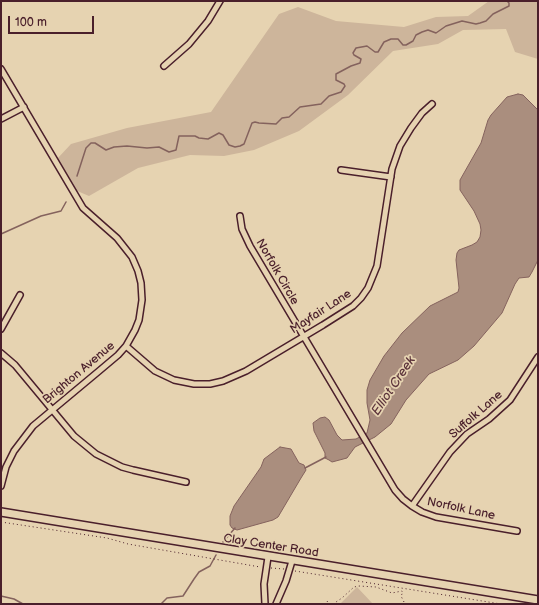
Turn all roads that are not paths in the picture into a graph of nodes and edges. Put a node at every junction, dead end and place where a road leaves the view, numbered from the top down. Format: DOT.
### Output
graph roads {
  1 [pos="220,1"];
  2 [pos="164,66"];
  3 [pos="1,69"];
  4 [pos="432,104"];
  5 [pos="24,107"];
  6 [pos="1,119"];
  7 [pos="341,170"];
  8 [pos="391,177"];
  9 [pos="240,216"];
  10 [pos="20,295"];
  11 [pos="1,329"];
  12 [pos="304,337"];
  13 [pos="126,346"];
  14 [pos="1,353"];
  15 [pos="538,357"];
  16 [pos="52,409"];
  17 [pos="186,482"];
  18 [pos="1,486"];
  19 [pos="412,506"];
  20 [pos="1,512"];
  21 [pos="517,531"];
  22 [pos="268,557"];
  23 [pos="292,561"];
  24 [pos="538,600"];
  25 [pos="265,604"];
  26 [pos="276,604"];
  1 -- 2 [label="street"];
  3 -- 5 [label="street, Brighton Avenue"];
  4 -- 8 [label="street, Mayfair Lane"];
  5 -- 6 [label="street"];
  5 -- 13 [label="street, Brighton Avenue"];
  7 -- 8 [label="street"];
  8 -- 12 [label="street, Mayfair Lane"];
  9 -- 12 [label="street, Norfolk Circle"];
  10 -- 11 [label="street"];
  12 -- 13 [label="street, Mayfair Lane"];
  12 -- 19 [label="street, Norfolk Lane"];
  13 -- 16 [label="street, Brighton Avenue"];
  14 -- 16 [label="street"];
  15 -- 19 [label="street, Suffolk Lane"];
  16 -- 17 [label="street"];
  16 -- 18 [label="street, Brighton Avenue"];
  19 -- 21 [label="street, Norfolk Lane"];
  20 -- 22 [label="street, Clay Center Road"];
  22 -- 23 [label="street, Clay Center Road"];
  22 -- 25 [label="street"];
  23 -- 24 [label="street, Clay Center Road"];
  23 -- 26 [label="street"];
}
